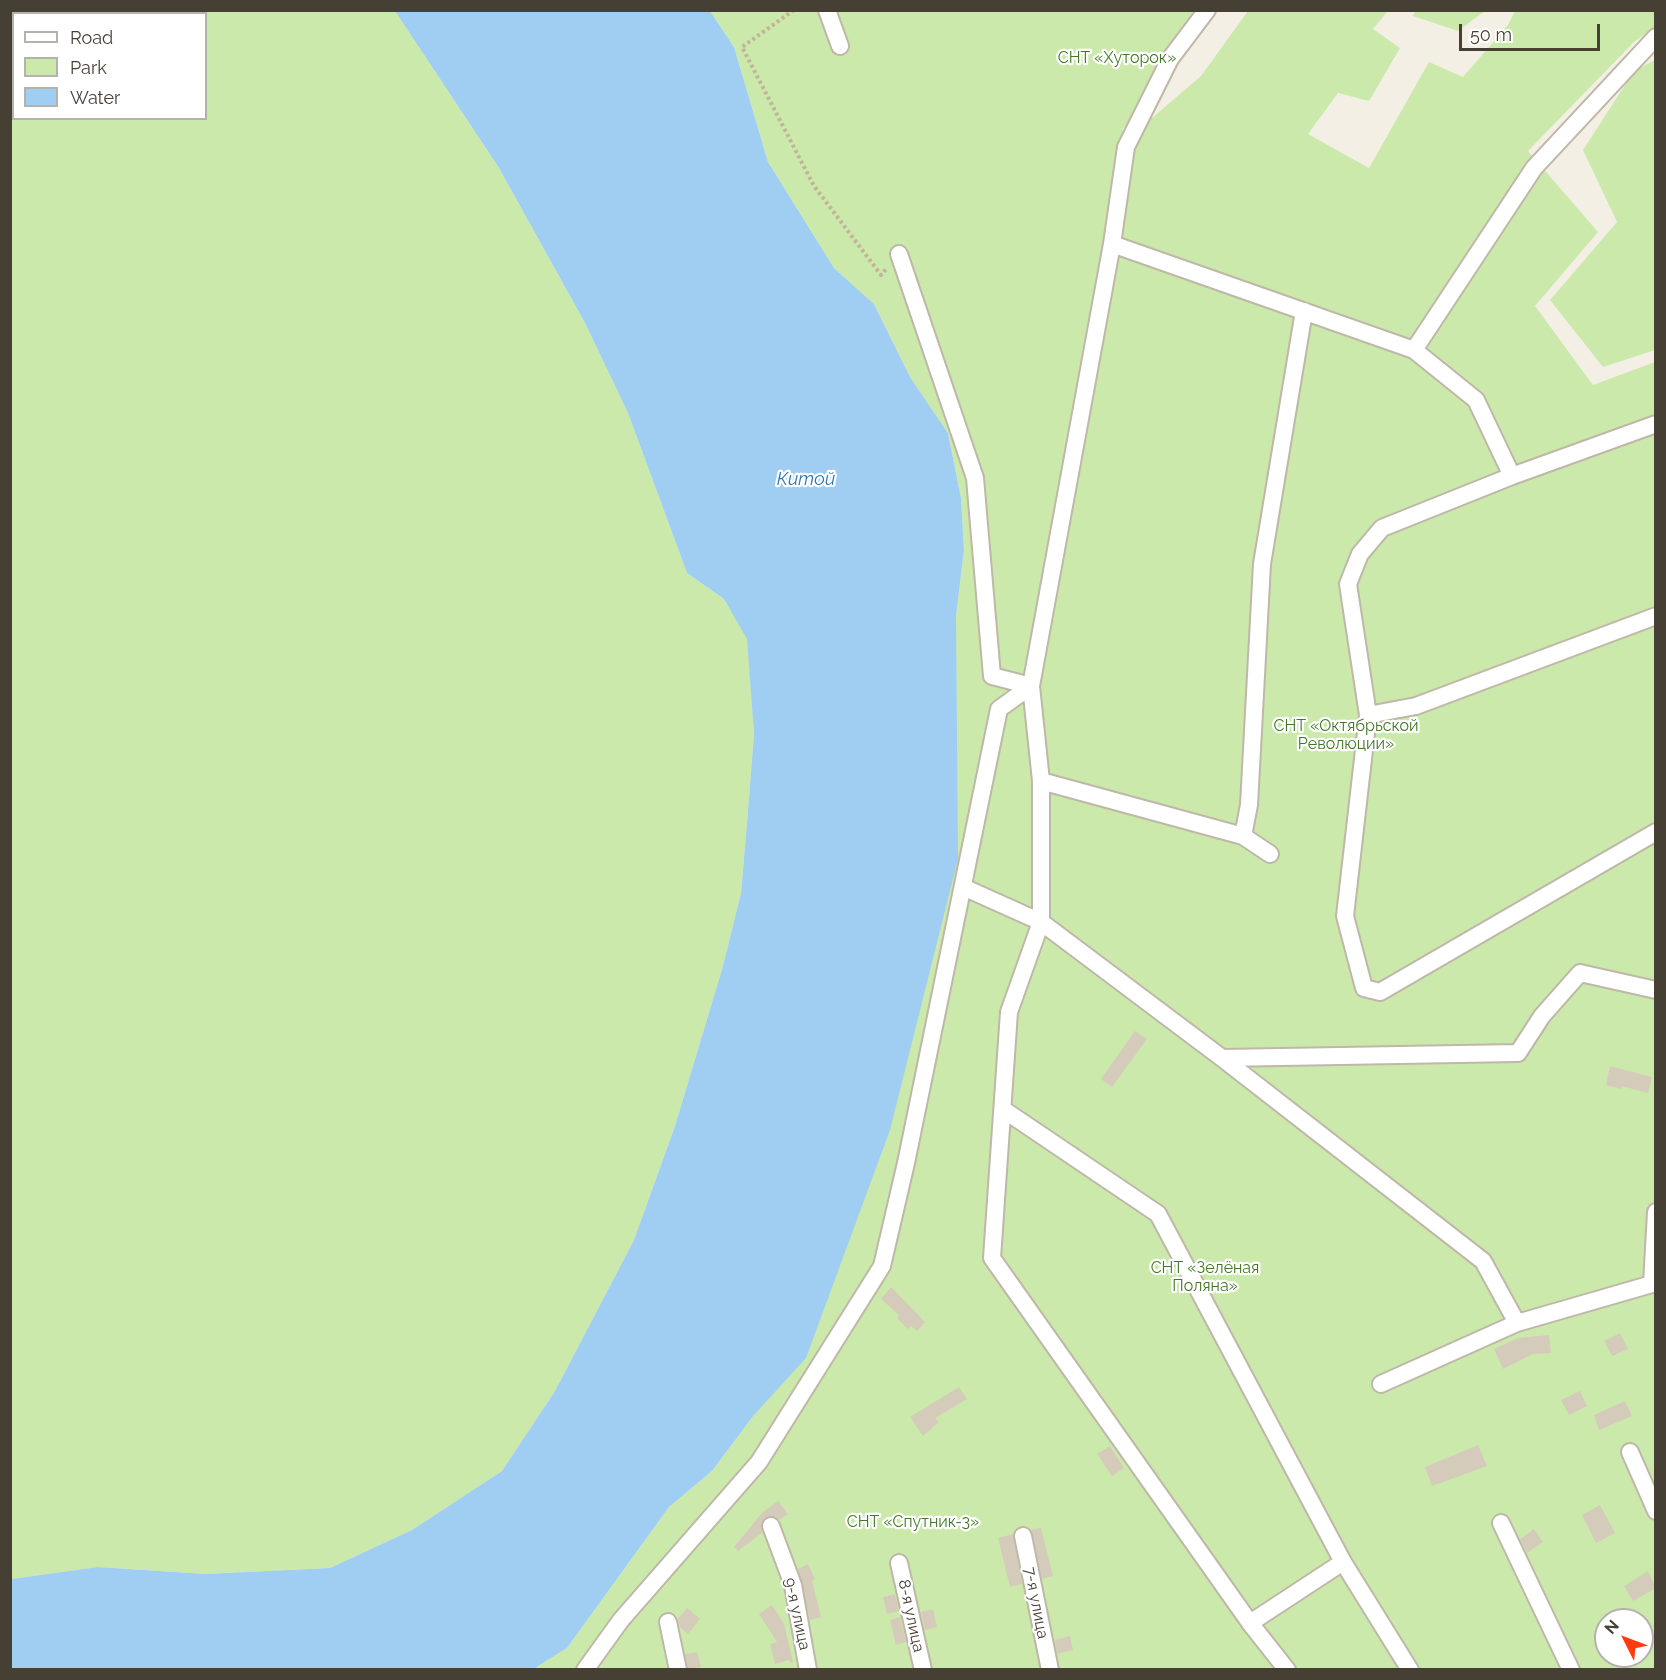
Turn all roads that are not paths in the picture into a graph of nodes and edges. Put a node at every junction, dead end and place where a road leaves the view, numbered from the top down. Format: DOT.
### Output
graph roads {
  1 [pos="827,10"];
  2 [pos="1207,10"];
  3 [pos="1656,37"];
  4 [pos="840,46"];
  5 [pos="1112,244"];
  6 [pos="898,254"];
  7 [pos="1305,310"];
  8 [pos="1414,350"];
  9 [pos="1656,424"];
  10 [pos="1512,476"];
  11 [pos="1656,616"];
  12 [pos="1031,687"];
  13 [pos="1368,715"];
  14 [pos="1041,781"];
  15 [pos="1656,832"];
  16 [pos="1243,836"];
  17 [pos="1270,854"];
  18 [pos="963,887"];
  19 [pos="1041,922"];
  20 [pos="1656,990"];
  21 [pos="1222,1058"];
  22 [pos="1004,1110"];
  23 [pos="1656,1212"];
  24 [pos="1516,1323"];
  25 [pos="1381,1384"];
  26 [pos="1630,1452"];
  27 [pos="1656,1511"];
  28 [pos="1501,1523"];
  29 [pos="771,1526"];
  30 [pos="1023,1536"];
  31 [pos="1343,1562"];
  32 [pos="899,1563"];
  33 [pos="668,1622"];
  34 [pos="1250,1623"];
  35 [pos="585,1670"];
  36 [pos="678,1670"];
  37 [pos="808,1670"];
  38 [pos="923,1670"];
  39 [pos="1050,1670"];
  40 [pos="1287,1670"];
  41 [pos="1410,1670"];
  42 [pos="1571,1670"];
  1 -- 4 [label="street"];
  2 -- 5 [label="street"];
  3 -- 8 [label="street"];
  5 -- 7 [label="street"];
  5 -- 12 [label="street"];
  6 -- 12 [label="street"];
  7 -- 8 [label="street"];
  7 -- 16 [label="street"];
  8 -- 10 [label="street"];
  9 -- 10 [label="street"];
  10 -- 13 [label="street"];
  11 -- 13 [label="street"];
  12 -- 14 [label="street"];
  12 -- 18 [label="street"];
  13 -- 15 [label="street"];
  14 -- 16 [label="street"];
  14 -- 19 [label="street"];
  16 -- 17 [label="street"];
  18 -- 19 [label="street"];
  18 -- 35 [label="street"];
  19 -- 21 [label="street"];
  19 -- 22 [label="street"];
  20 -- 21 [label="street"];
  21 -- 24 [label="street"];
  22 -- 31 [label="street"];
  22 -- 34 [label="street"];
  23 -- 24 [label="street"];
  24 -- 25 [label="street"];
  26 -- 27 [label="street"];
  28 -- 42 [label="street"];
  29 -- 37 [label="street, 9-я улица"];
  30 -- 39 [label="street, 7-я улица"];
  31 -- 34 [label="street"];
  31 -- 41 [label="street"];
  32 -- 38 [label="street, 8-я улица"];
  33 -- 36 [label="street"];
  34 -- 40 [label="street"];
}
